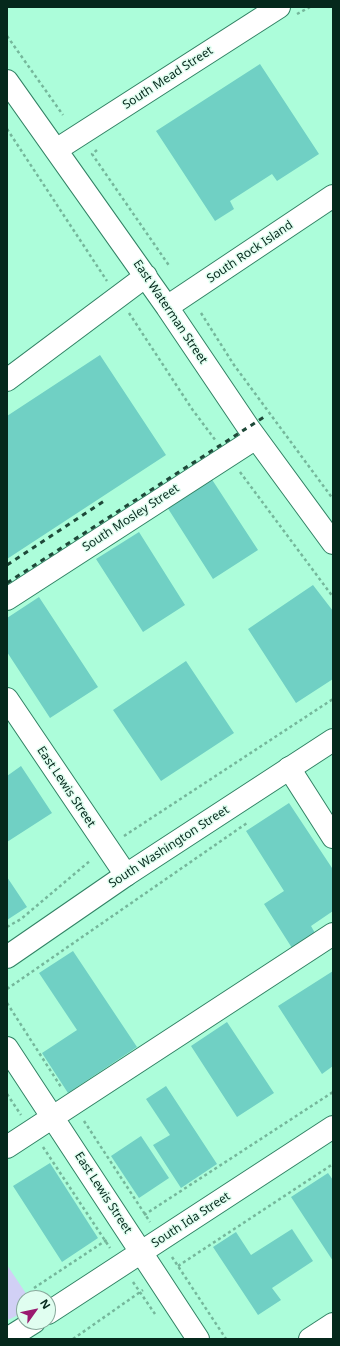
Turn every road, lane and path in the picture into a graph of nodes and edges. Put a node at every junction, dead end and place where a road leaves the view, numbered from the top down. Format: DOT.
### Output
graph roads {
  1 [pos="279,7"];
  2 [pos="7,36"];
  3 [pos="7,81"];
  4 [pos="63,115"];
  5 [pos="7,129"];
  6 [pos="56,150"];
  7 [pos="92,154"];
  8 [pos="333,196"];
  9 [pos="170,267"];
  10 [pos="146,276"];
  11 [pos="118,297"];
  12 [pos="167,307"];
  13 [pos="201,313"];
  14 [pos="7,380"];
  15 [pos="256,438"];
  16 [pos="228,456"];
  17 [pos="333,499"];
  18 [pos="333,543"];
  19 [pos="333,597"];
  20 [pos="7,599"];
  21 [pos="7,698"];
  22 [pos="333,699"];
  23 [pos="333,741"];
  24 [pos="289,768"];
  25 [pos="249,821"];
  26 [pos="333,837"];
  27 [pos="107,847"];
  28 [pos="126,875"];
  29 [pos="7,927"];
  30 [pos="333,934"];
  31 [pos="7,957"];
  32 [pos="7,989"];
  33 [pos="7,1003"];
  34 [pos="7,1048"];
  35 [pos="333,1092"];
  36 [pos="7,1094"];
  37 [pos="73,1104"];
  38 [pos="53,1117"];
  39 [pos="333,1128"];
  40 [pos="32,1131"];
  41 [pos="7,1147"];
  42 [pos="333,1164"];
  43 [pos="145,1215"];
  44 [pos="125,1228"];
  45 [pos="161,1240"];
  46 [pos="106,1241"];
  47 [pos="141,1252"];
  48 [pos="122,1265"];
  49 [pos="178,1266"];
  50 [pos="159,1279"];
  51 [pos="34,1288"];
  52 [pos="140,1292"];
  53 [pos="56,1308"];
  54 [pos="156,1315"];
  55 [pos="333,1324"];
  56 [pos="21,1330"];
  57 [pos="7,1339"];
  58 [pos="73,1339"];
  59 [pos="198,1339"];
  60 [pos="226,1339"];
  61 [pos="310,1339"];
  1 -- 6 [label="street, South Mead Street"];
  2 -- 4 [label="path"];
  3 -- 6 [label="street, East Waterman Street"];
  5 -- 11 [label="path"];
  6 -- 10 [label="street, East Waterman Street"];
  7 -- 9 [label="path"];
  8 -- 12 [label="street, South Rock Island"];
  10 -- 11 [label="street"];
  10 -- 12 [label="street, East Waterman Street"];
  11 -- 14 [label="street"];
  11 -- 16 [label="path"];
  12 -- 15 [label="street, East Waterman Street"];
  13 -- 17 [label="path"];
  15 -- 16 [label="street, South Mosley Street"];
  15 -- 18 [label="street, East Waterman Street"];
  16 -- 19 [label="path"];
  16 -- 20 [label="street, South Mosley Street"];
  21 -- 27 [label="street, East Lewis Street"];
  22 -- 27 [label="path"];
  23 -- 24 [label="street, South Washington Street"];
  24 -- 26 [label="street"];
  24 -- 28 [label="street, South Washington Street"];
  25 -- 32 [label="path"];
  27 -- 28 [label="street, East Lewis Street"];
  27 -- 29 [label="path"];
  28 -- 31 [label="street, South Washington Street"];
  30 -- 37 [label="street"];
  33 -- 37 [label="path"];
  34 -- 38 [label="street, East Lewis Street"];
  35 -- 43 [label="path"];
  36 -- 40 [label="path"];
  37 -- 38 [label="street"];
  37 -- 43 [label="path"];
  38 -- 40 [label="street"];
  38 -- 44 [label="street, East Lewis Street"];
  39 -- 45 [label="street, South Ida Street"];
  40 -- 41 [label="street"];
  40 -- 46 [label="path"];
  42 -- 49 [label="path"];
  43 -- 44 [label="path"];
  43 -- 45 [label="path"];
  44 -- 46 [label="path"];
  44 -- 47 [label="street, East Lewis Street"];
  45 -- 47 [label="street, South Ida Street"];
  45 -- 49 [label="path"];
  46 -- 48 [label="path"];
  46 -- 51 [label="path"];
  47 -- 48 [label="street, South Ida Street"];
  47 -- 50 [label="street, East Lewis Street"];
  48 -- 52 [label="path"];
  48 -- 53 [label="street, South Ida Street"];
  49 -- 50 [label="path"];
  49 -- 60 [label="path"];
  50 -- 52 [label="path"];
  50 -- 59 [label="street, East Lewis Street"];
  52 -- 54 [label="path"];
  52 -- 58 [label="path"];
  55 -- 61 [label="street"];
  56 -- 57 [label="street"];
}
